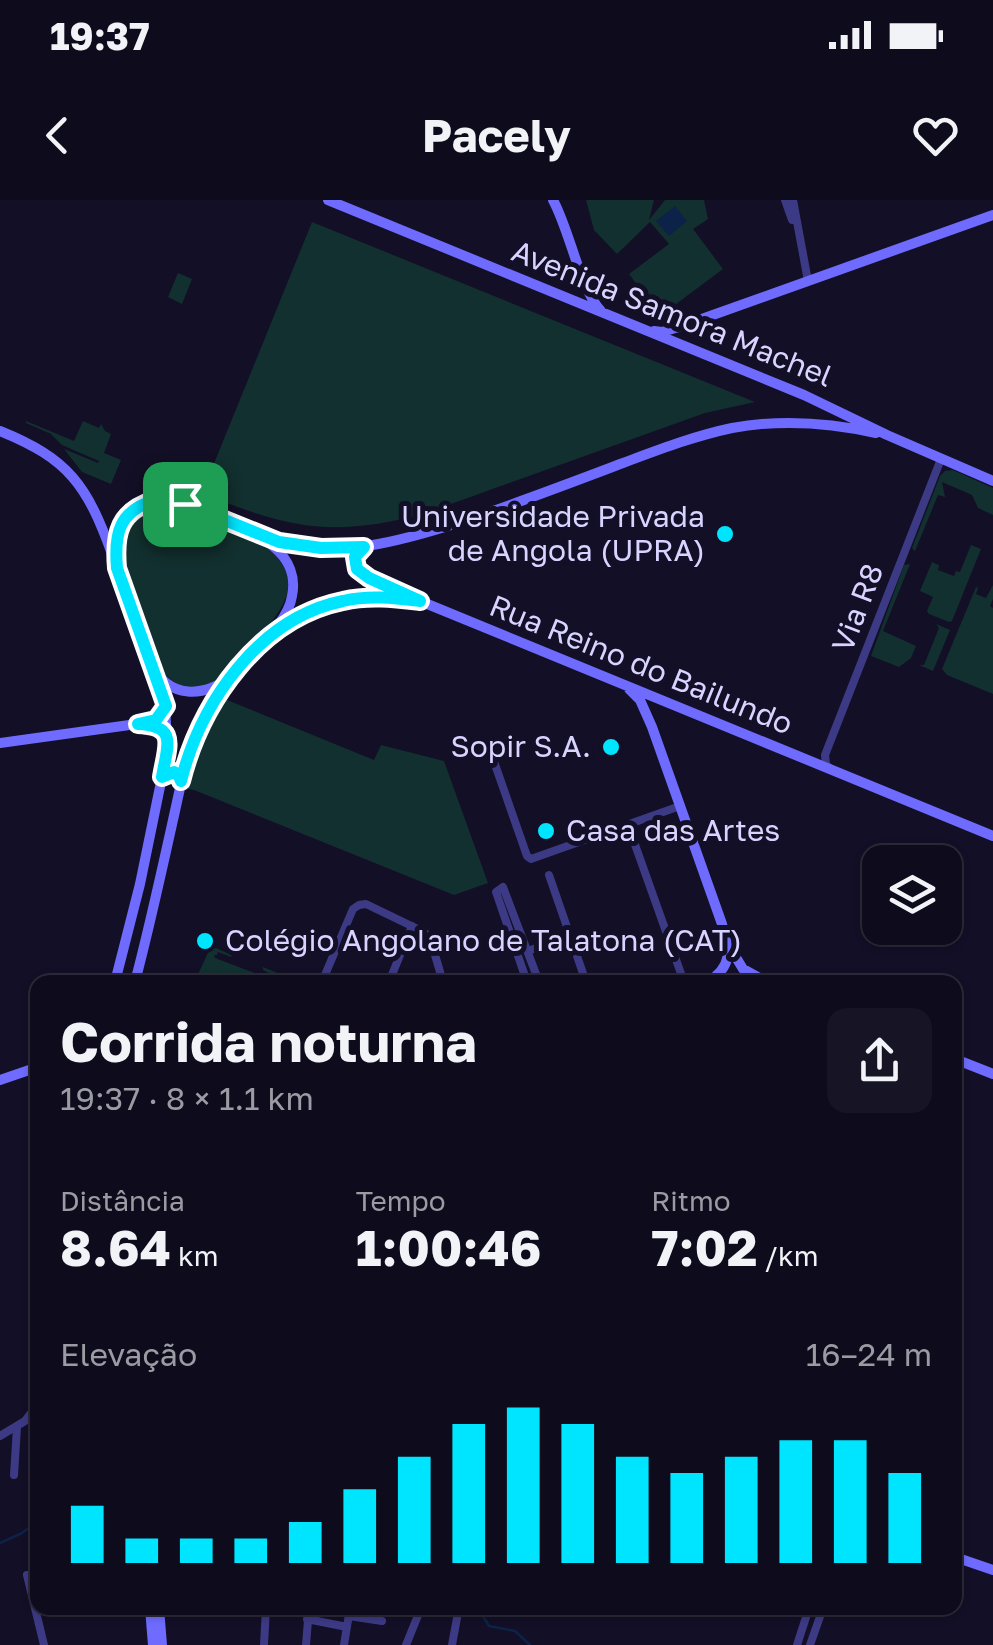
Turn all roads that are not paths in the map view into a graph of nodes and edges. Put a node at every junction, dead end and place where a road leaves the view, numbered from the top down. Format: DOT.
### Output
graph roads {
  1 [pos="328,200"];
  2 [pos="554,200"];
  3 [pos="786,200"];
  4 [pos="793,200"];
  5 [pos="993,215"];
  6 [pos="800,244"];
  7 [pos="808,281"];
  8 [pos="587,287"];
  9 [pos="570,300"];
  10 [pos="606,315"];
  11 [pos="700,320"];
  12 [pos="640,329"];
  13 [pos="687,348"];
  14 [pos="0,431"];
  15 [pos="887,435"];
  16 [pos="941,458"];
  17 [pos="993,481"];
  18 [pos="262,537"];
  19 [pos="364,547"];
  20 [pos="117,568"];
  21 [pos="420,601"];
  22 [pos="268,637"];
  23 [pos="151,665"];
  24 [pos="233,675"];
  25 [pos="620,683"];
  26 [pos="166,706"];
  27 [pos="138,724"];
  28 [pos="167,742"];
  29 [pos="0,743"];
  30 [pos="490,750"];
  31 [pos="834,772"];
  32 [pos="162,777"];
  33 [pos="181,781"];
  34 [pos="680,806"];
  35 [pos="993,836"];
  36 [pos="633,839"];
  37 [pos="549,875"];
  38 [pos="722,924"];
  39 [pos="412,926"];
  40 [pos="570,936"];
  41 [pos="528,951"];
  42 [pos="118,970"];
  43 [pos="117,975"];
  44 [pos="119,975"];
  45 [pos="133,975"];
  46 [pos="325,975"];
  47 [pos="391,975"];
  48 [pos="441,975"];
  49 [pos="525,975"];
  50 [pos="537,975"];
  51 [pos="584,975"];
  52 [pos="682,975"];
  53 [pos="718,975"];
  54 [pos="754,975"];
  55 [pos="962,1062"];
  56 [pos="30,1069"];
  57 [pos="993,1074"];
  58 [pos="0,1080"];
  59 [pos="30,1415"];
  60 [pos="17,1427"];
  61 [pos="0,1436"];
  62 [pos="14,1476"];
  63 [pos="962,1560"];
  64 [pos="993,1570"];
  65 [pos="27,1575"];
  66 [pos="30,1587"];
  67 [pos="37,1615"];
  68 [pos="151,1615"];
  69 [pos="160,1615"];
  70 [pos="266,1615"];
  71 [pos="308,1615"];
  72 [pos="349,1615"];
  73 [pos="360,1615"];
  74 [pos="418,1615"];
  75 [pos="808,1615"];
  76 [pos="821,1615"];
  77 [pos="457,1618"];
  78 [pos="307,1619"];
  79 [pos="382,1621"];
  80 [pos="347,1627"];
  81 [pos="44,1645"];
  82 [pos="153,1645"];
  83 [pos="162,1645"];
  84 [pos="264,1645"];
  85 [pos="306,1645"];
  86 [pos="344,1645"];
  87 [pos="406,1645"];
  88 [pos="452,1645"];
  89 [pos="797,1645"];
  90 [pos="810,1645"];
  1 -- 9 [label="main road, Avenida Samora Machel"];
  2 -- 8 [label="main road"];
  3 -- 6 [label="street"];
  4 -- 6 [label="street"];
  5 -- 7 [label="main road"];
  6 -- 7 [label="street"];
  7 -- 11 [label="main road"];
  8 -- 9 [label="main road"];
  8 -- 10 [label="main road"];
  9 -- 10 [label="main road, Avenida Samora Machel"];
  10 -- 12 [label="main road, Avenida Samora Machel"];
  11 -- 12 [label="main road"];
  11 -- 13 [label="main road"];
  12 -- 13 [label="main road, Avenida Samora Machel"];
  13 -- 15 [label="main road, Avenida Samora Machel"];
  14 -- 20 [label="main road"];
  15 -- 16 [label="main road, Avenida Samora Machel"];
  15 -- 19 [label="main road"];
  16 -- 17 [label="main road, Avenida Samora Machel"];
  16 -- 31 [label="street, Via R8"];
  18 -- 19 [label="main road"];
  18 -- 20 [label="main road"];
  18 -- 22 [label="main road"];
  19 -- 21 [label="main road"];
  20 -- 23 [label="main road"];
  21 -- 22 [label="main road, Rua Reino do Bailundo"];
  21 -- 25 [label="main road, Rua Reino do Bailundo"];
  22 -- 24 [label="main road"];
  23 -- 24 [label="main road"];
  23 -- 26 [label="main road"];
  24 -- 33 [label="main road"];
  25 -- 31 [label="main road, Rua Reino do Bailundo"];
  25 -- 34 [label="main road"];
  26 -- 27 [label="main road"];
  26 -- 28 [label="main road"];
  27 -- 28 [label="main road"];
  27 -- 29 [label="main road"];
  28 -- 32 [label="main road"];
  30 -- 34 [label="street"];
  31 -- 35 [label="main road, Rua Reino do Bailundo"];
  32 -- 33 [label="main road"];
  32 -- 42 [label="main road"];
  33 -- 45 [label="main road"];
  34 -- 38 [label="main road"];
  36 -- 52 [label="street"];
  37 -- 40 [label="street"];
  38 -- 53 [label="main road"];
  38 -- 54 [label="main road"];
  39 -- 46 [label="street"];
  39 -- 47 [label="street"];
  39 -- 48 [label="street"];
  40 -- 41 [label="street"];
  40 -- 51 [label="street"];
  41 -- 49 [label="street"];
  41 -- 50 [label="street"];
  42 -- 43 [label="main road"];
  42 -- 44 [label="main road"];
  55 -- 57 [label="main road"];
  56 -- 58 [label="main road"];
  59 -- 60 [label="street"];
  60 -- 61 [label="street"];
  60 -- 62 [label="street"];
  63 -- 64 [label="main road"];
  65 -- 66 [label="street"];
  67 -- 81 [label="street"];
  68 -- 82 [label="main road"];
  69 -- 83 [label="main road"];
  70 -- 84 [label="street"];
  71 -- 78 [label="street"];
  72 -- 80 [label="street"];
  73 -- 79 [label="street"];
  74 -- 87 [label="street"];
  75 -- 89 [label="street"];
  76 -- 90 [label="street"];
  77 -- 88 [label="street"];
  78 -- 80 [label="street"];
  78 -- 85 [label="street"];
  80 -- 86 [label="street"];
}
